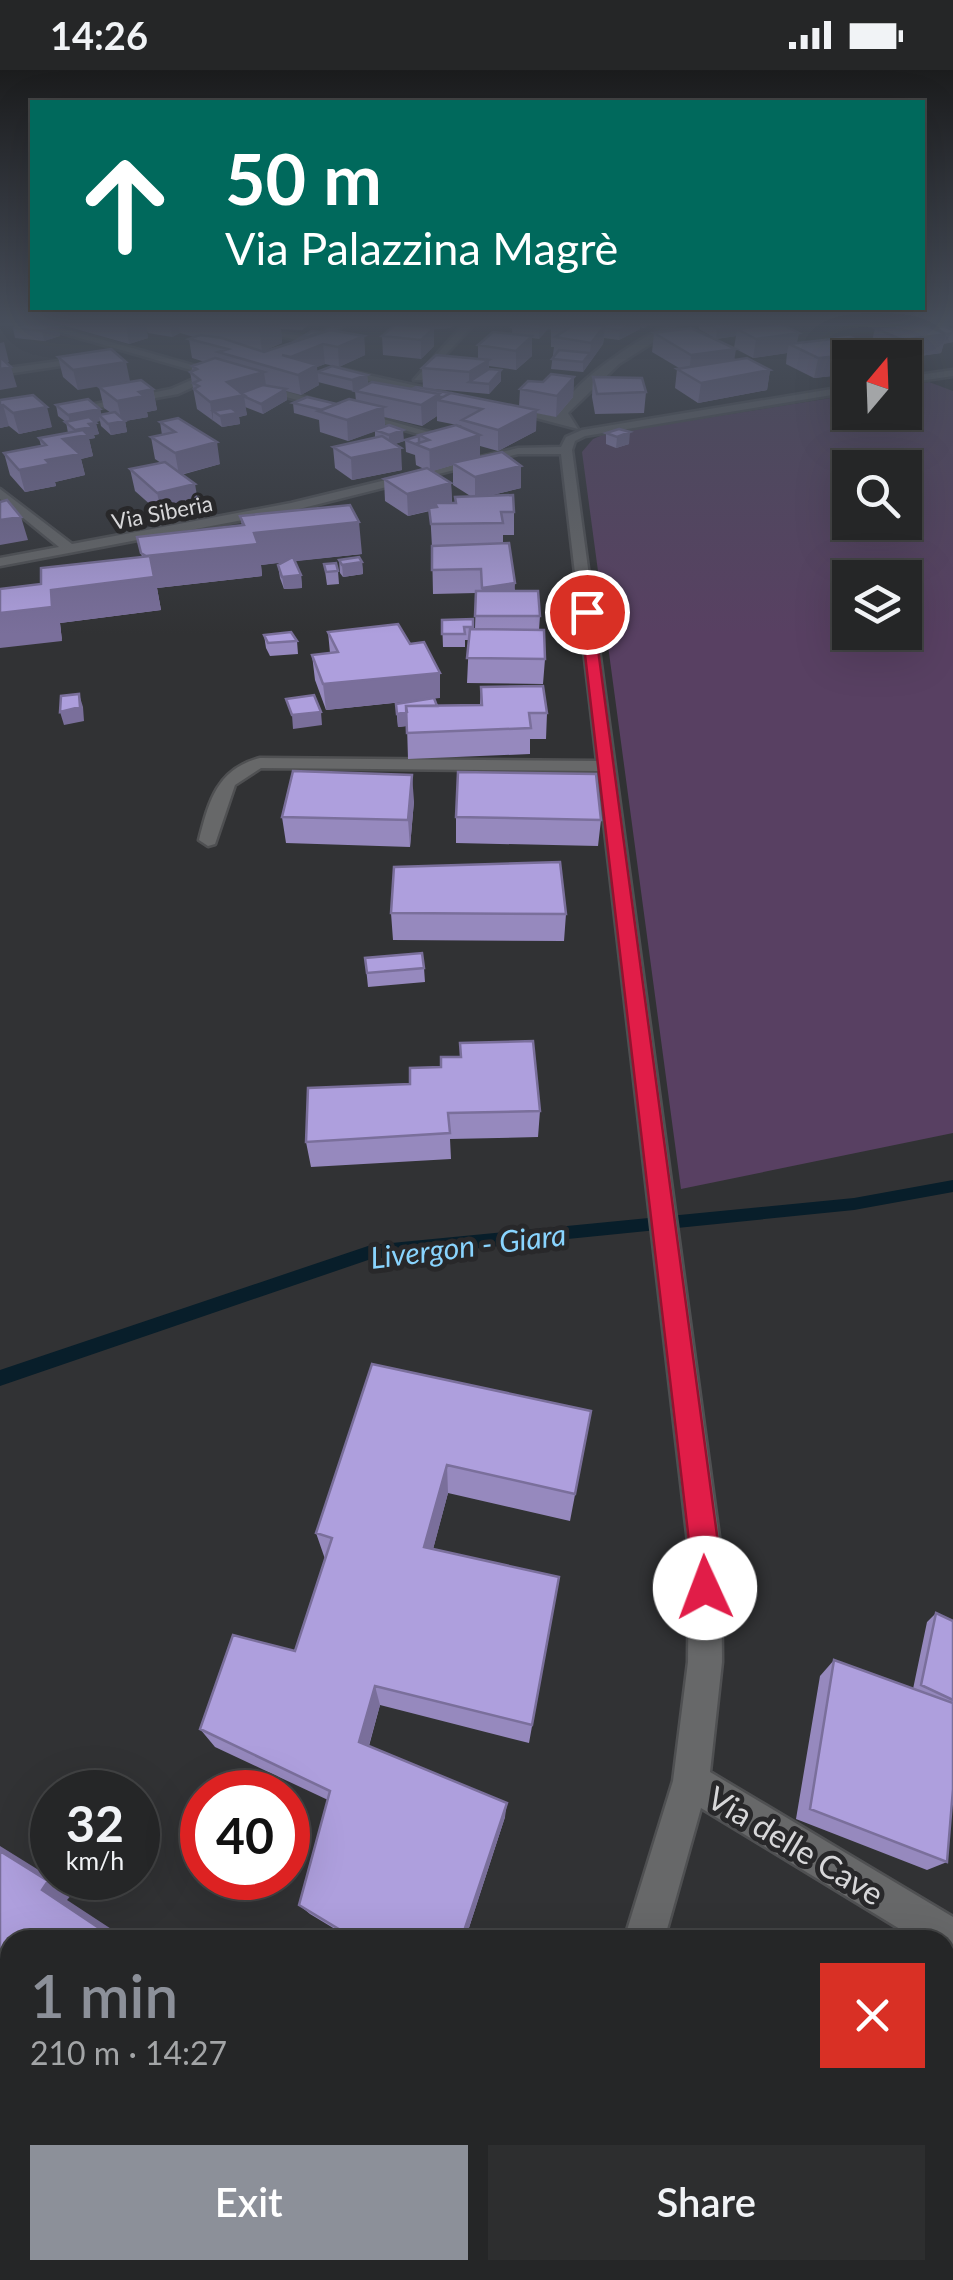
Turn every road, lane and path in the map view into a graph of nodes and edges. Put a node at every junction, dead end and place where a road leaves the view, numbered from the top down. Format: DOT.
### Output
graph roads {
  1 [pos="401,427"];
  2 [pos="571,427"];
  3 [pos="580,427"];
  4 [pos="574,428"];
  5 [pos="566,450"];
  6 [pos="500,456"];
  7 [pos="0,493"];
  8 [pos="71,550"];
  9 [pos="0,562"];
  10 [pos="606,766"];
  11 [pos="208,840"];
  12 [pos="690,1781"];
  13 [pos="647,1930"];
  14 [pos="938,1930"];
  1 -- 6 [label="street"];
  2 -- 4 [label="street"];
  3 -- 4 [label="street"];
  4 -- 5 [label="street"];
  5 -- 6 [label="street, Via Siberia"];
  5 -- 10 [label="street"];
  6 -- 8 [label="street, Via Siberia"];
  7 -- 8 [label="street"];
  8 -- 9 [label="street, Via Siberia"];
  10 -- 11 [label="street"];
  10 -- 12 [label="street"];
  12 -- 13 [label="street"];
  12 -- 14 [label="street, Via delle Cave"];
}
